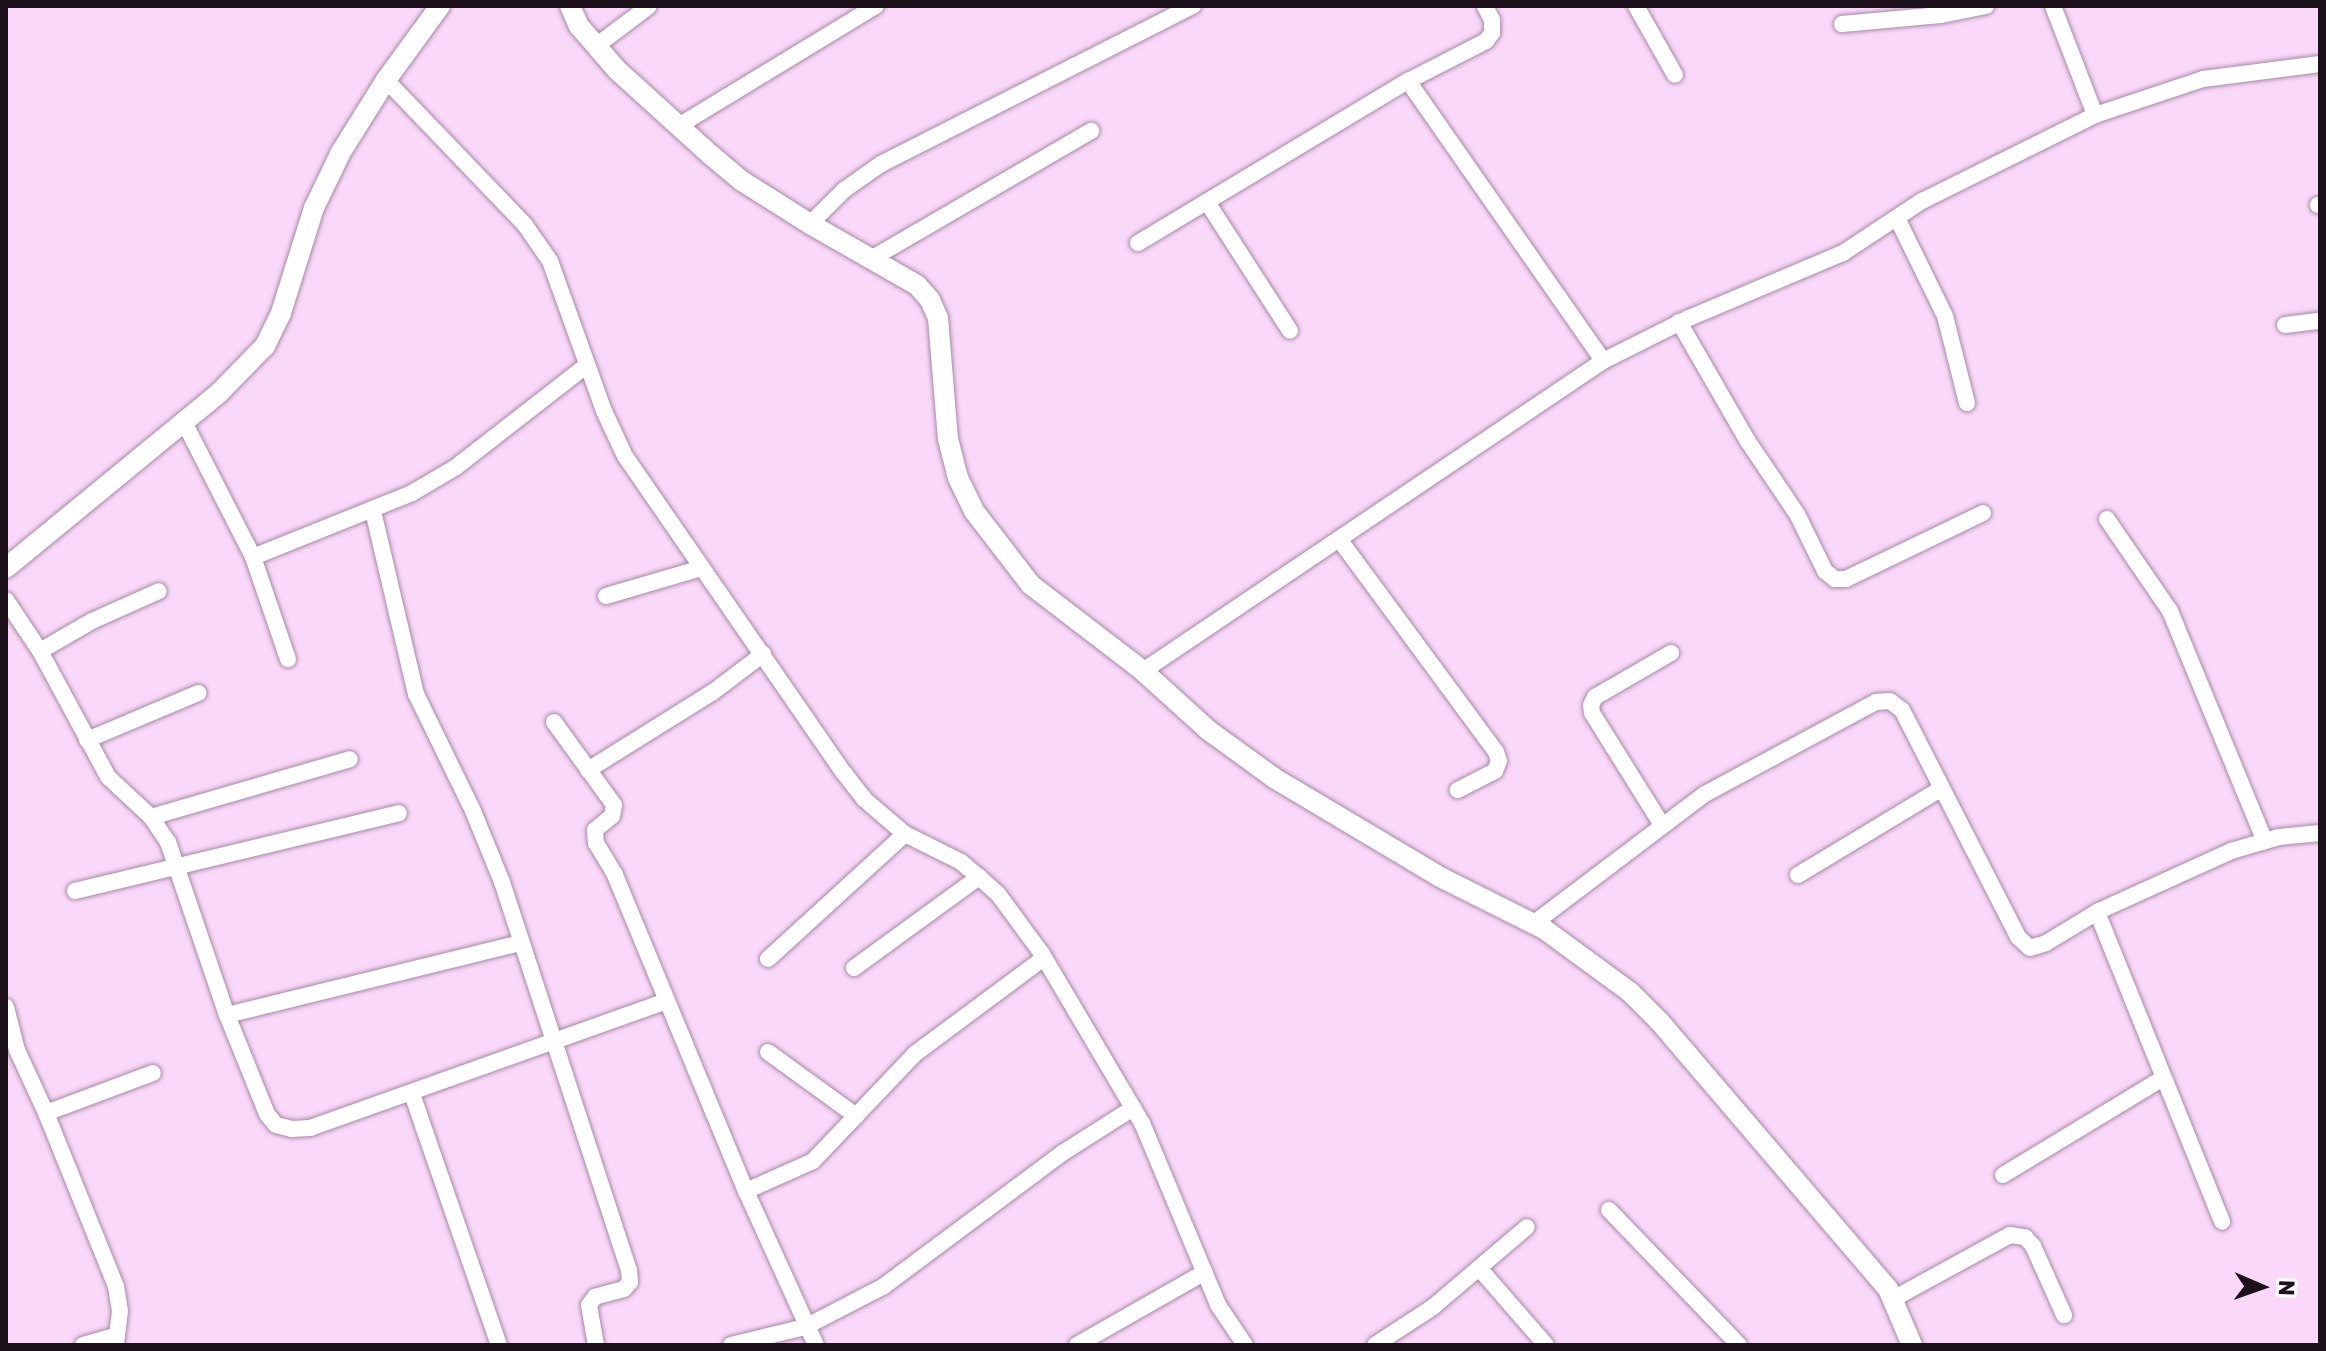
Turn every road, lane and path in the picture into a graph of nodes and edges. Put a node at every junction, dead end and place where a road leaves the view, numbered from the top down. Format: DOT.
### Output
graph roads {
  1 [pos="440,6"];
  2 [pos="570,6"];
  3 [pos="649,6"];
  4 [pos="876,6"];
  5 [pos="1193,6"];
  6 [pos="1485,6"];
  7 [pos="1636,6"];
  8 [pos="1986,6"];
  9 [pos="2053,6"];
  10 [pos="1842,24"];
  11 [pos="596,46"];
  12 [pos="2320,64"];
  13 [pos="1675,75"];
  14 [pos="386,80"];
  15 [pos="1408,81"];
  16 [pos="2095,115"];
  17 [pos="680,125"];
  18 [pos="1091,131"];
  19 [pos="1207,202"];
  20 [pos="1897,218"];
  21 [pos="810,224"];
  22 [pos="1138,243"];
  23 [pos="871,259"];
  24 [pos="2320,321"];
  25 [pos="1679,322"];
  26 [pos="2285,325"];
  27 [pos="1290,331"];
  28 [pos="1603,361"];
  29 [pos="587,365"];
  30 [pos="1967,403"];
  31 [pos="184,422"];
  32 [pos="373,511"];
  33 [pos="1983,513"];
  34 [pos="2107,519"];
  35 [pos="1339,539"];
  36 [pos="253,557"];
  37 [pos="6,568"];
  38 [pos="702,568"];
  39 [pos="159,591"];
  40 [pos="606,596"];
  41 [pos="6,600"];
  42 [pos="40,651"];
  43 [pos="1671,653"];
  44 [pos="763,654"];
  45 [pos="288,659"];
  46 [pos="1143,671"];
  47 [pos="198,693"];
  48 [pos="554,722"];
  49 [pos="87,740"];
  50 [pos="350,759"];
  51 [pos="588,770"];
  52 [pos="1942,788"];
  53 [pos="1458,790"];
  54 [pos="399,813"];
  55 [pos="151,817"];
  56 [pos="1662,825"];
  57 [pos="2320,833"];
  58 [pos="905,834"];
  59 [pos="2265,841"];
  60 [pos="175,868"];
  61 [pos="1798,875"];
  62 [pos="979,877"];
  63 [pos="75,891"];
  64 [pos="2097,912"];
  65 [pos="1533,924"];
  66 [pos="521,943"];
  67 [pos="1044,958"];
  68 [pos="768,959"];
  69 [pos="854,968"];
  70 [pos="667,1001"];
  71 [pos="6,1007"];
  72 [pos="227,1015"];
  73 [pos="553,1043"];
  74 [pos="768,1052"];
  75 [pos="153,1073"];
  76 [pos="2163,1078"];
  77 [pos="412,1094"];
  78 [pos="1133,1108"];
  79 [pos="46,1113"];
  80 [pos="856,1116"];
  81 [pos="2003,1175"];
  82 [pos="746,1191"];
  83 [pos="1609,1210"];
  84 [pos="2222,1222"];
  85 [pos="1527,1227"];
  86 [pos="1479,1268"];
  87 [pos="1205,1272"];
  88 [pos="1893,1299"];
  89 [pos="2064,1315"];
  90 [pos="805,1327"];
  91 [pos="117,1340"];
  92 [pos="754,1343"];
  93 [pos="83,1345"];
  94 [pos="499,1345"];
  95 [pos="596,1345"];
  96 [pos="731,1345"];
  97 [pos="816,1345"];
  98 [pos="1077,1345"];
  99 [pos="1245,1345"];
  100 [pos="1375,1345"];
  101 [pos="1546,1345"];
  102 [pos="1739,1345"];
  103 [pos="1912,1345"];
  1 -- 14 [label="street"];
  2 -- 11 [label="street"];
  3 -- 11 [label="street"];
  4 -- 17 [label="street"];
  5 -- 21 [label="street"];
  6 -- 15 [label="street"];
  7 -- 13 [label="street"];
  8 -- 10 [label="street"];
  9 -- 16 [label="street"];
  11 -- 17 [label="street"];
  12 -- 16 [label="street"];
  14 -- 29 [label="street"];
  14 -- 31 [label="street"];
  15 -- 19 [label="street"];
  15 -- 28 [label="street"];
  16 -- 20 [label="street"];
  17 -- 21 [label="street"];
  18 -- 23 [label="street"];
  19 -- 22 [label="street"];
  19 -- 27 [label="street"];
  20 -- 25 [label="street"];
  20 -- 30 [label="street"];
  21 -- 23 [label="street"];
  23 -- 46 [label="street"];
  24 -- 26 [label="street"];
  25 -- 28 [label="street"];
  25 -- 33 [label="street"];
  28 -- 35 [label="street"];
  29 -- 32 [label="street"];
  29 -- 38 [label="street"];
  31 -- 36 [label="street"];
  31 -- 37 [label="street"];
  32 -- 36 [label="street"];
  32 -- 66 [label="street"];
  34 -- 59 [label="street"];
  35 -- 46 [label="street"];
  35 -- 53 [label="street"];
  36 -- 45 [label="street"];
  38 -- 40 [label="street"];
  38 -- 44 [label="street"];
  39 -- 42 [label="street"];
  41 -- 42 [label="street"];
  42 -- 49 [label="street"];
  43 -- 56 [label="street"];
  44 -- 51 [label="street"];
  44 -- 58 [label="street"];
  46 -- 65 [label="street"];
  47 -- 49 [label="street"];
  48 -- 51 [label="street"];
  49 -- 55 [label="street"];
  50 -- 55 [label="street"];
  51 -- 70 [label="street"];
  52 -- 56 [label="street"];
  52 -- 61 [label="street"];
  52 -- 64 [label="street"];
  54 -- 60 [label="street"];
  55 -- 60 [label="street"];
  56 -- 65 [label="street"];
  57 -- 59 [label="street"];
  58 -- 62 [label="street"];
  58 -- 68 [label="street"];
  59 -- 64 [label="street"];
  60 -- 63 [label="street"];
  60 -- 72 [label="street"];
  62 -- 67 [label="street"];
  62 -- 69 [label="street"];
  64 -- 76 [label="street"];
  65 -- 88 [label="street"];
  66 -- 72 [label="street"];
  66 -- 73 [label="street"];
  67 -- 78 [label="street"];
  67 -- 80 [label="street"];
  70 -- 73 [label="street"];
  70 -- 82 [label="street"];
  71 -- 79 [label="street"];
  72 -- 77 [label="street"];
  73 -- 77 [label="street"];
  73 -- 95 [label="street"];
  74 -- 80 [label="street"];
  75 -- 79 [label="street"];
  76 -- 81 [label="street"];
  76 -- 84 [label="street"];
  77 -- 94 [label="street"];
  78 -- 87 [label="street"];
  78 -- 90 [label="street"];
  79 -- 91 [label="street"];
  80 -- 82 [label="street"];
  82 -- 90 [label="street"];
  83 -- 102 [label="street"];
  85 -- 86 [label="street"];
  86 -- 100 [label="street"];
  86 -- 101 [label="street"];
  87 -- 98 [label="street"];
  87 -- 99 [label="street"];
  88 -- 89 [label="street"];
  88 -- 103 [label="street"];
  90 -- 92 [label="street"];
  90 -- 97 [label="street"];
  91 -- 93 [label="street"];
  92 -- 96 [label="street"];
}
